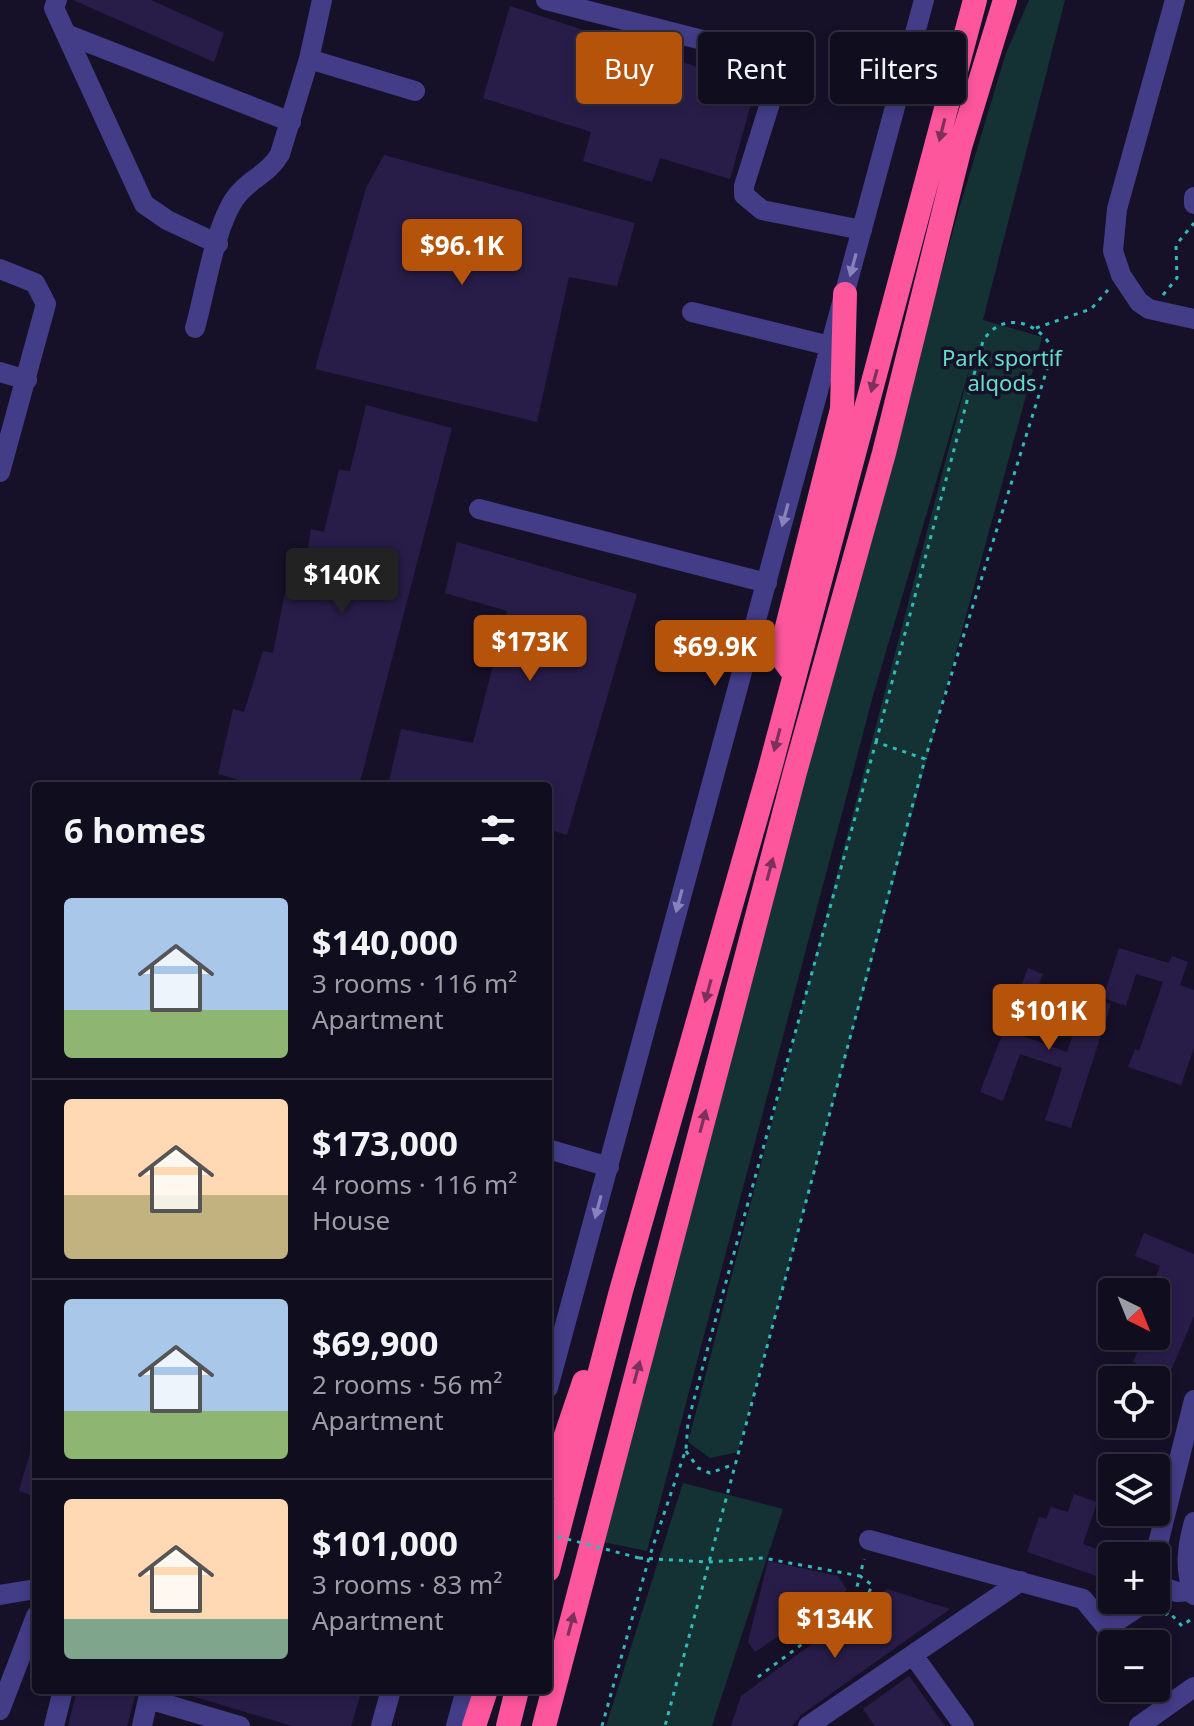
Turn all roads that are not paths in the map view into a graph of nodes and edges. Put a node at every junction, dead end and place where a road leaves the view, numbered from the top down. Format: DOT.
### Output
graph roads {
  1 [pos="57,0"];
  2 [pos="322,0"];
  3 [pos="546,0"];
  4 [pos="924,0"];
  5 [pos="975,0"];
  6 [pos="1005,0"];
  7 [pos="1019,0"];
  8 [pos="1175,0"];
  9 [pos="66,34"];
  10 [pos="309,59"];
  11 [pos="415,91"];
  12 [pos="291,122"];
  13 [pos="960,147"];
  14 [pos="1194,197"];
  15 [pos="1194,204"];
  16 [pos="862,230"];
  17 [pos="218,244"];
  18 [pos="0,269"];
  19 [pos="845,294"];
  20 [pos="692,312"];
  21 [pos="1194,319"];
  22 [pos="195,328"];
  23 [pos="830,346"];
  24 [pos="0,372"];
  25 [pos="27,380"];
  26 [pos="0,472"];
  27 [pos="479,509"];
  28 [pos="767,583"];
  29 [pos="795,675"];
  30 [pos="552,1150"];
  31 [pos="609,1167"];
  32 [pos="621,1291"];
  33 [pos="552,1356"];
  34 [pos="1194,1400"];
  35 [pos="552,1474"];
  36 [pos="1194,1522"];
  37 [pos="869,1540"];
  38 [pos="1158,1542"];
  39 [pos="552,1555"];
  40 [pos="1021,1581"];
  41 [pos="32,1590"];
  42 [pos="1170,1590"];
  43 [pos="1193,1593"];
  44 [pos="0,1595"];
  45 [pos="1128,1614"];
  46 [pos="32,1626"];
  47 [pos="1108,1627"];
  48 [pos="1110,1630"];
  49 [pos="913,1655"];
  50 [pos="1194,1687"];
  51 [pos="62,1694"];
  52 [pos="390,1694"];
  53 [pos="465,1694"];
  54 [pos="485,1694"];
  55 [pos="516,1694"];
  56 [pos="149,1695"];
  57 [pos="0,1710"];
  58 [pos="54,1726"];
  59 [pos="142,1726"];
  60 [pos="240,1726"];
  61 [pos="381,1726"];
  62 [pos="456,1726"];
  63 [pos="474,1726"];
  64 [pos="508,1726"];
  65 [pos="544,1726"];
  66 [pos="808,1726"];
  67 [pos="964,1726"];
  68 [pos="1139,1726"];
  1 -- 9 [label="street"];
  2 -- 10 [label="street"];
  3 -- 16 [label="street"];
  4 -- 16 [label="street"];
  5 -- 29 [label="highway, one-way"];
  6 -- 13 [label="highway"];
  7 -- 13 [label="highway"];
  8 -- 21 [label="street"];
  9 -- 12 [label="street"];
  9 -- 17 [label="street"];
  10 -- 11 [label="street"];
  10 -- 12 [label="street"];
  12 -- 17 [label="street"];
  65 -- 13 [label="highway, one-way"];
  14 -- 15 [label="street"];
  16 -- 19 [label="street, one-way"];
  17 -- 22 [label="street"];
  18 -- 25 [label="street"];
  19 -- 23 [label="street"];
  19 -- 29 [label="highway"];
  20 -- 23 [label="street"];
  23 -- 28 [label="street, one-way"];
  24 -- 25 [label="street"];
  25 -- 26 [label="street"];
  27 -- 28 [label="street"];
  28 -- 31 [label="street, one-way"];
  29 -- 32 [label="highway, one-way"];
  30 -- 31 [label="street"];
  31 -- 33 [label="street, one-way"];
  32 -- 35 [label="highway"];
  32 -- 39 [label="highway"];
  34 -- 38 [label="street"];
  36 -- 43 [label="street"];
  37 -- 40 [label="street"];
  40 -- 47 [label="street"];
  40 -- 49 [label="street"];
  41 -- 44 [label="street"];
  42 -- 43 [label="street"];
  45 -- 47 [label="street"];
  46 -- 57 [label="street"];
  47 -- 48 [label="street"];
  49 -- 66 [label="street"];
  49 -- 67 [label="street"];
  50 -- 68 [label="street"];
  51 -- 58 [label="street"];
  52 -- 61 [label="street"];
  53 -- 62 [label="street"];
  54 -- 63 [label="highway"];
  55 -- 64 [label="highway"];
  56 -- 59 [label="street"];
  56 -- 60 [label="street"];
}
